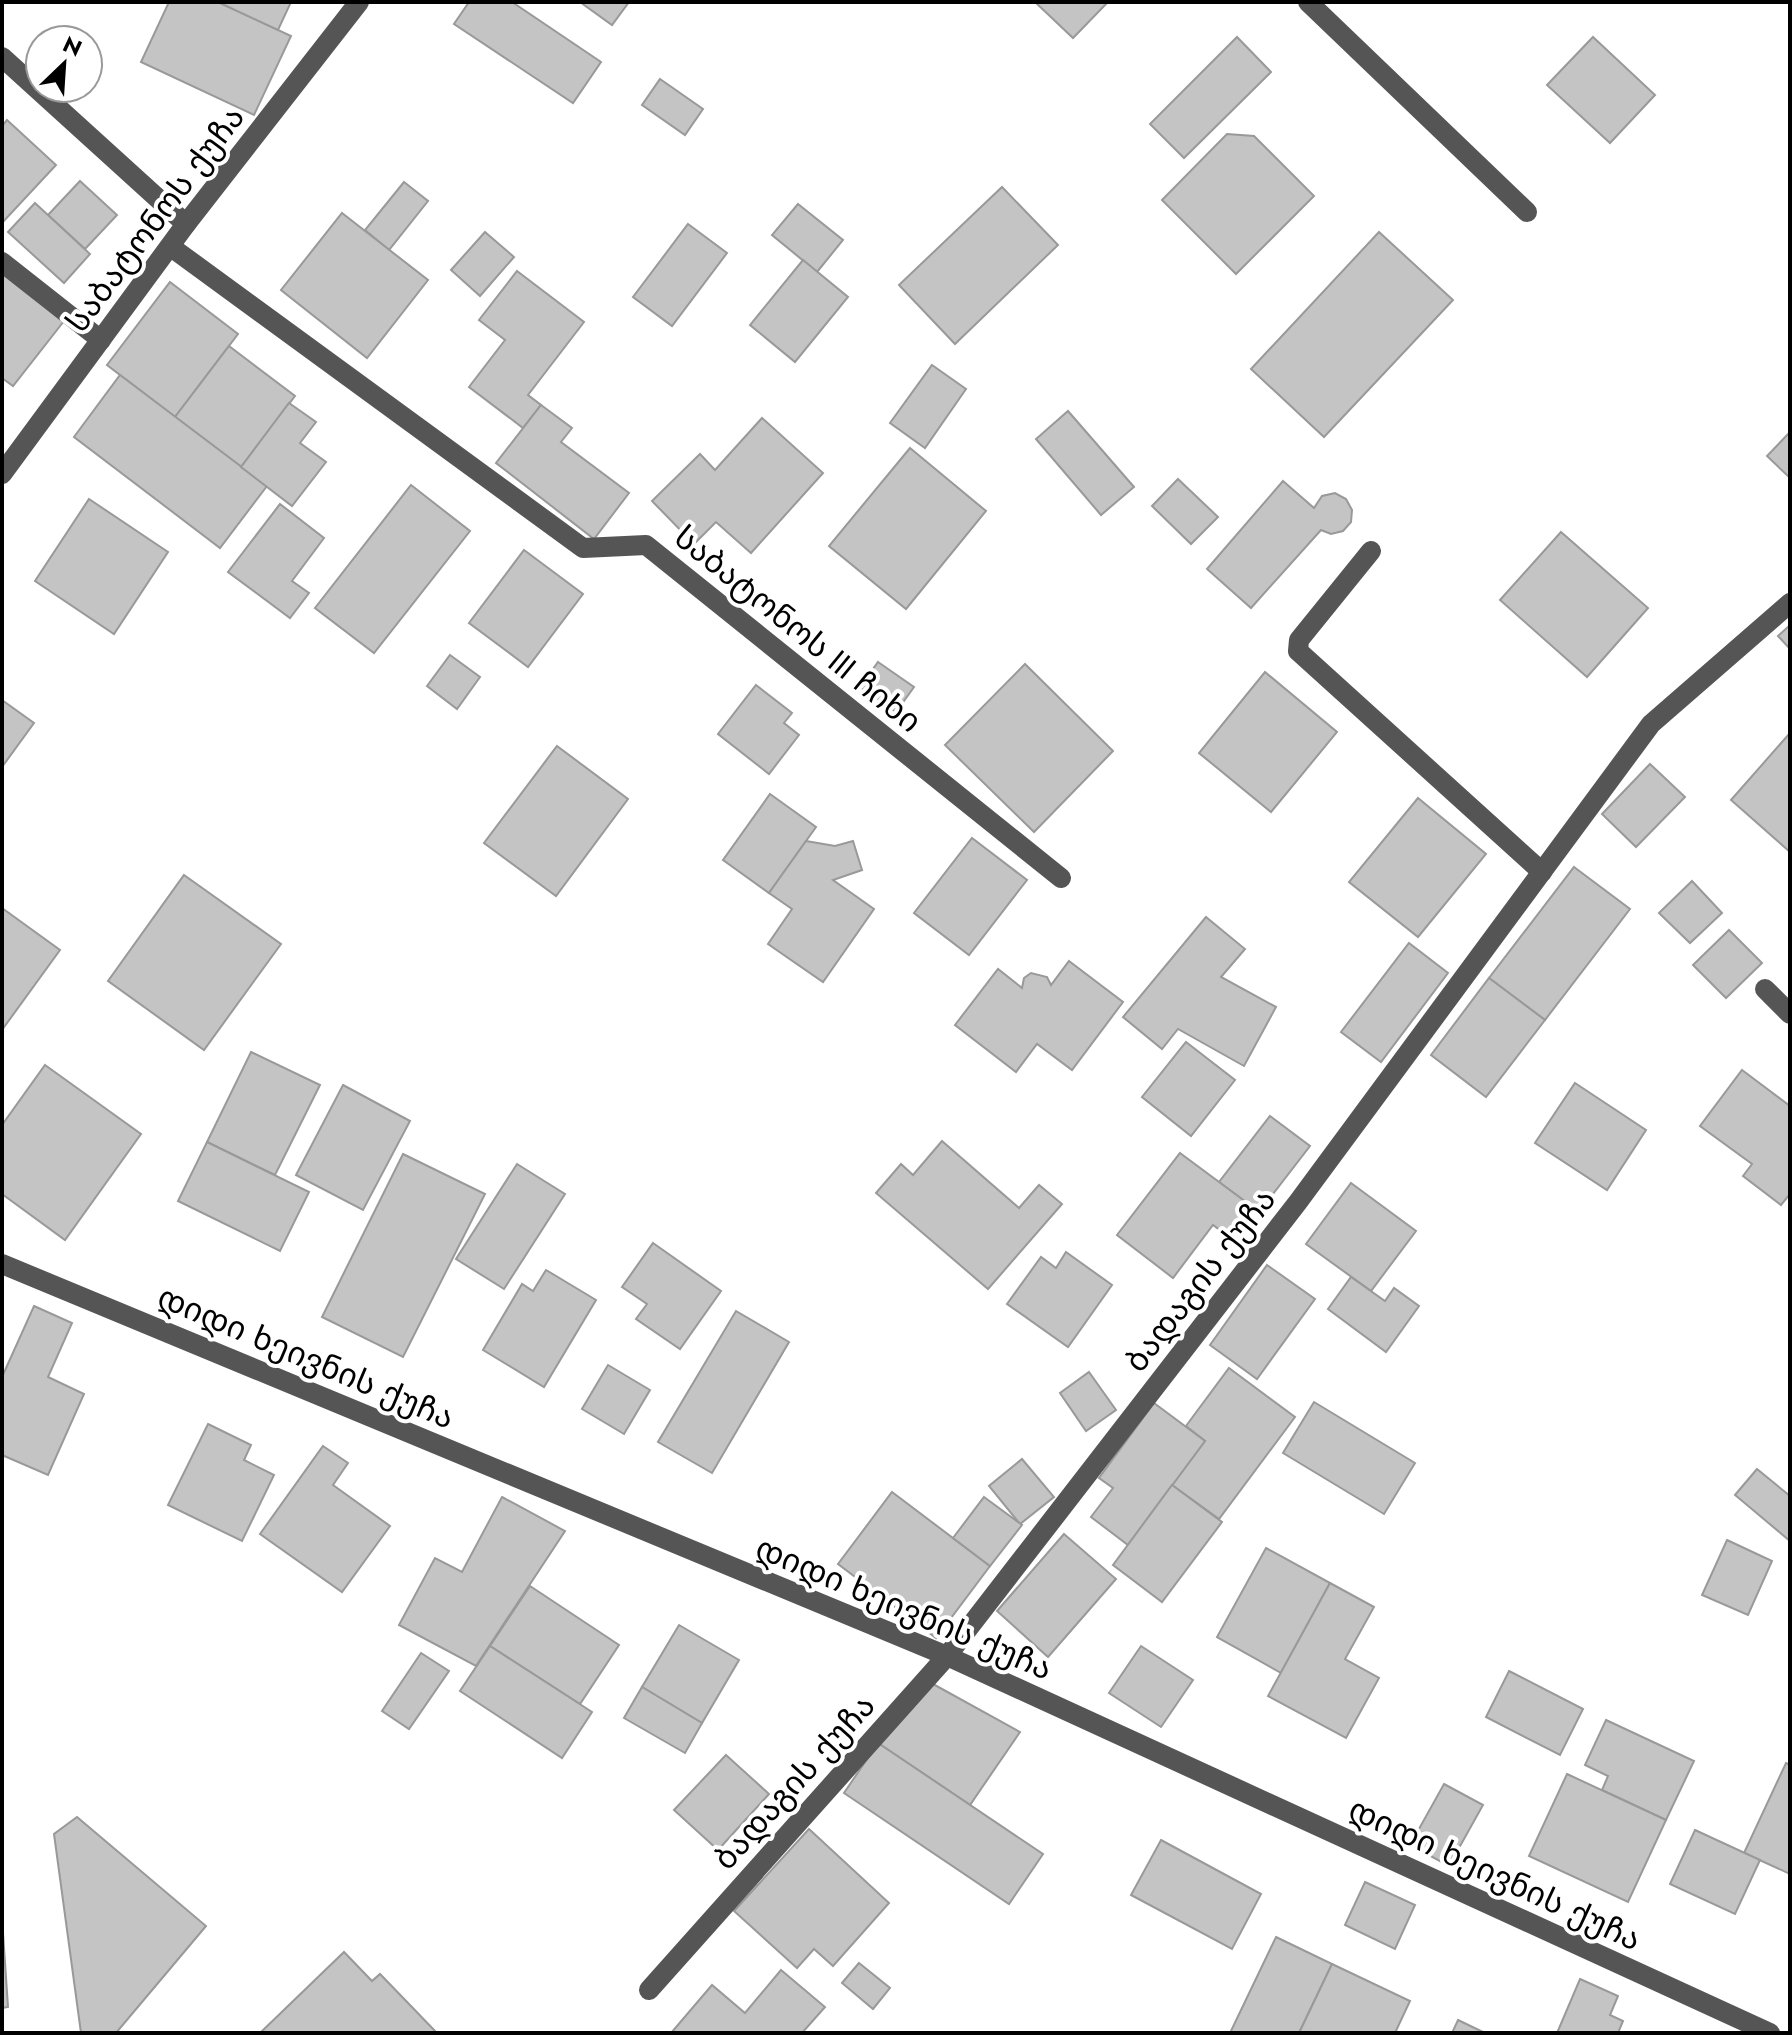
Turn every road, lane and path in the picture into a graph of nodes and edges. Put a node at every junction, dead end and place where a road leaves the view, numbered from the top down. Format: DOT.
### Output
graph roads {
  1 [pos="359,2"];
  2 [pos="1308,2"];
  3 [pos="2,57"];
  4 [pos="1527,212"];
  5 [pos="186,224"];
  6 [pos="171,247"];
  7 [pos="2,262"];
  8 [pos="101,340"];
  9 [pos="2,474"];
  10 [pos="1371,551"];
  11 [pos="1790,603"];
  12 [pos="1542,872"];
  13 [pos="1061,878"];
  14 [pos="1765,989"];
  15 [pos="1790,1014"];
  16 [pos="2,1264"];
  17 [pos="947,1656"];
  18 [pos="649,1990"];
  19 [pos="1770,2033"];
  1 -- 5 [label="street, საბატონოს ქუჩა"];
  2 -- 4 [label="street"];
  3 -- 5 [label="street"];
  5 -- 6 [label="street, საბატონოს ქუჩა"];
  6 -- 8 [label="street, საბატონოს ქუჩა"];
  6 -- 13 [label="street, საბატონოს III ჩიხი"];
  7 -- 8 [label="street"];
  8 -- 9 [label="street, საბატონოს ქუჩა"];
  10 -- 12 [label="street"];
  11 -- 12 [label="street, ბადაგის ქუჩა"];
  12 -- 17 [label="street, ბადაგის ქუჩა"];
  14 -- 15 [label="street"];
  16 -- 17 [label="street, დიდი ხეივნის ქუჩა"];
  17 -- 18 [label="street, ბადაგის ქუჩა"];
  17 -- 19 [label="street, დიდი ხეივნის ქუჩა"];
}
